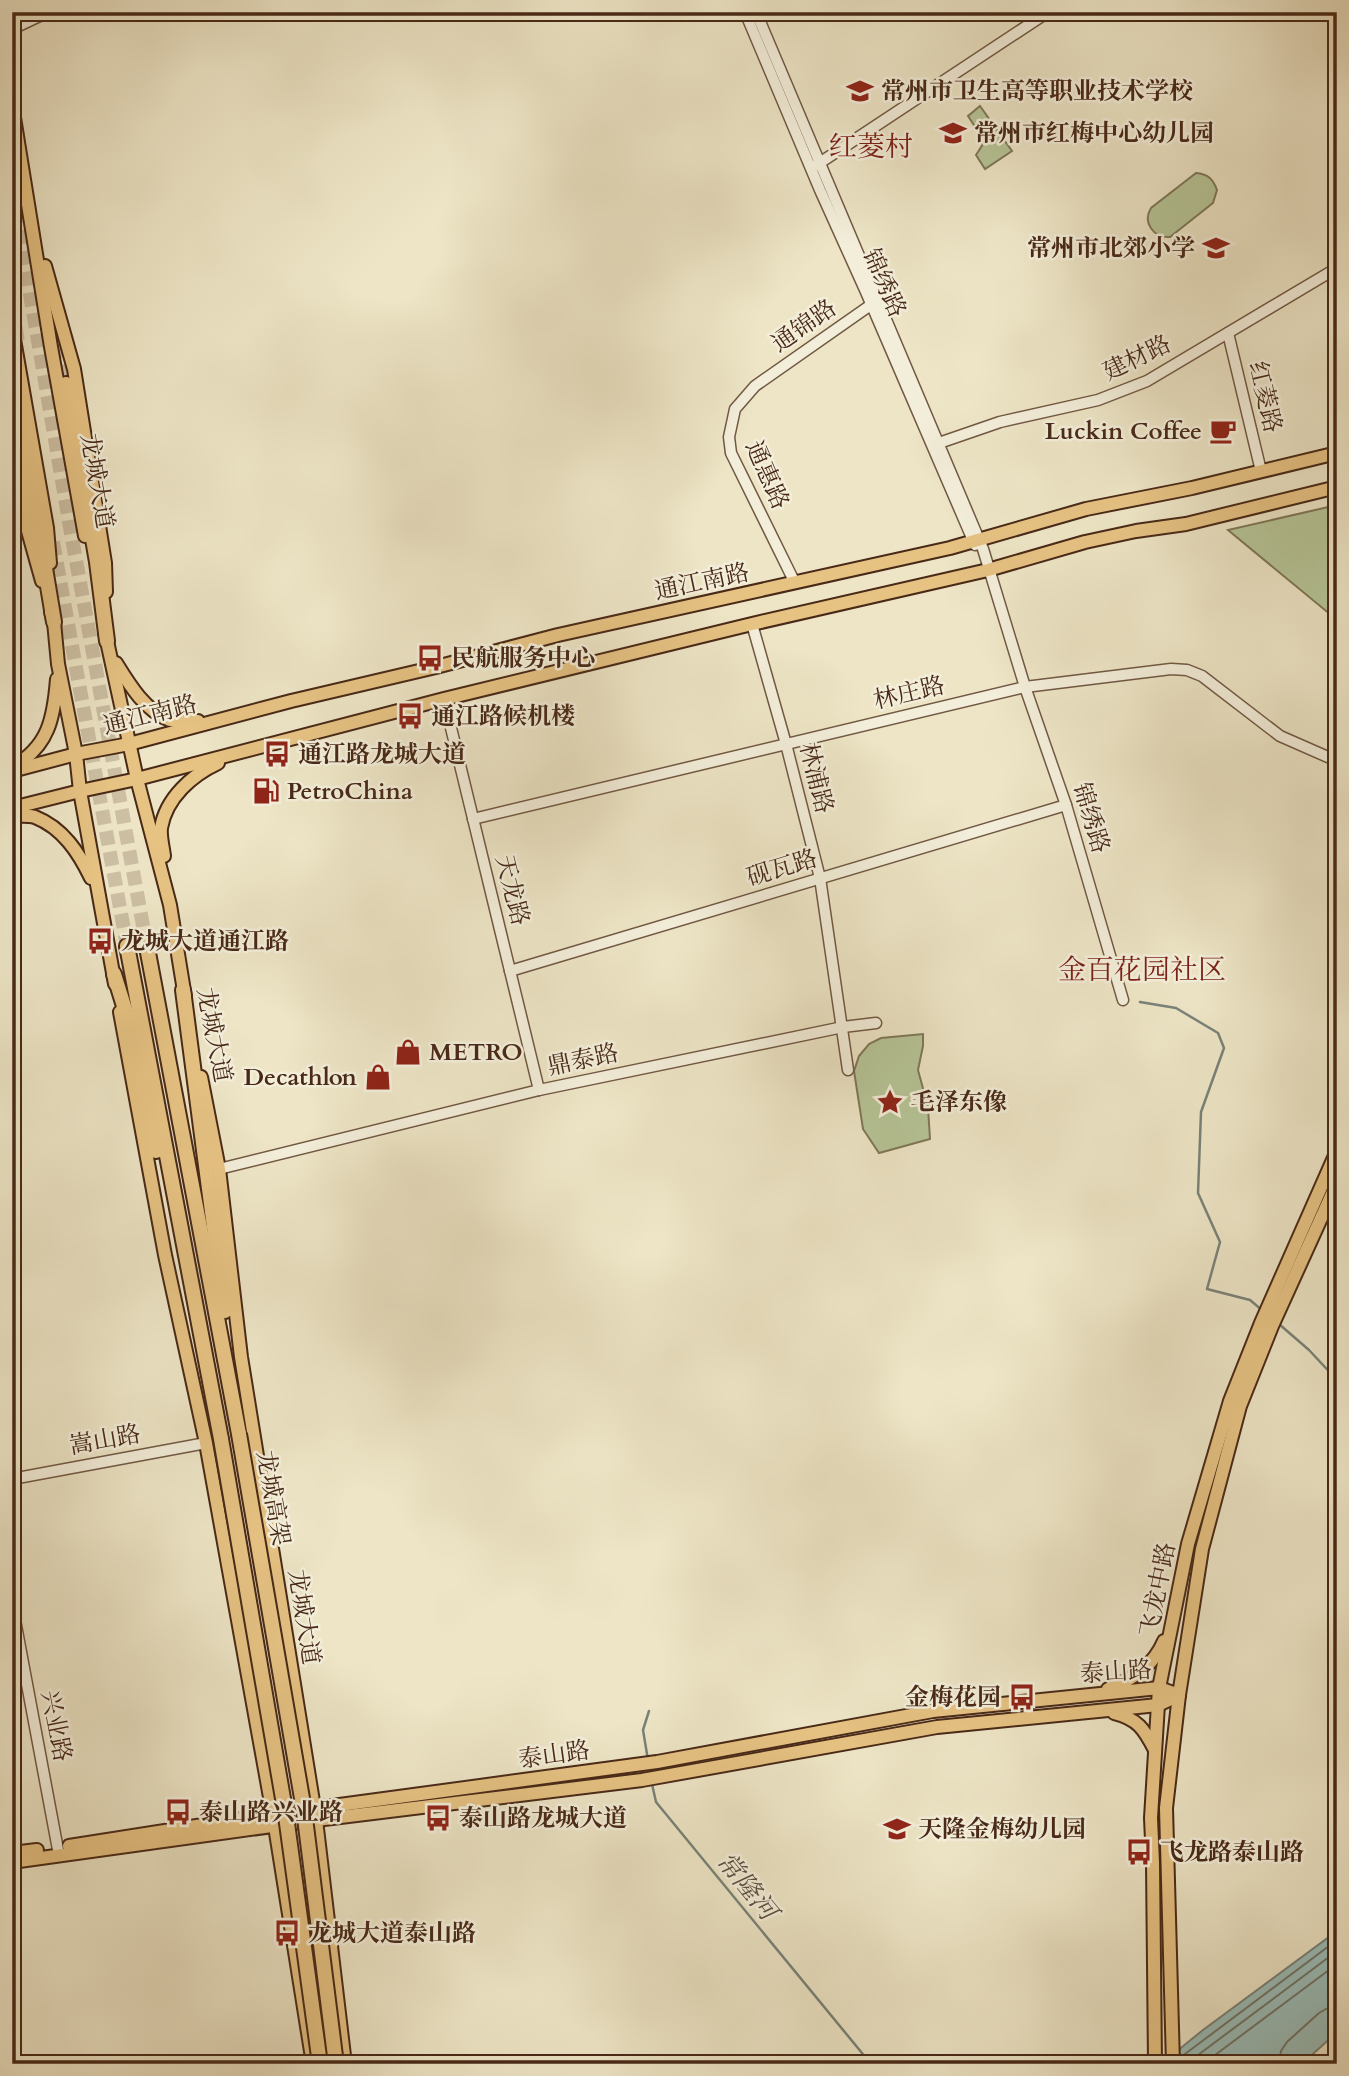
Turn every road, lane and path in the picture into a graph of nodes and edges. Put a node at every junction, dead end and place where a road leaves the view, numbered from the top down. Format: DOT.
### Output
graph roads {
  1 [pos="48,12"];
  2 [pos="745,12"];
  3 [pos="756,12"];
  4 [pos="1048,12"];
  5 [pos="12,29"];
  6 [pos="12,107"];
  7 [pos="816,166"];
  8 [pos="28,207"];
  9 [pos="1337,268"];
  10 [pos="875,302"];
  11 [pos="12,328"];
  12 [pos="1228,333"];
  13 [pos="12,370"];
  14 [pos="66,384"];
  15 [pos="755,386"];
  16 [pos="939,443"];
  17 [pos="12,445"];
  18 [pos="1337,453"];
  19 [pos="1261,471"];
  20 [pos="1337,487"];
  21 [pos="976,541"];
  22 [pos="988,570"];
  23 [pos="795,583"];
  24 [pos="54,622"];
  25 [pos="752,624"];
  26 [pos="109,648"];
  27 [pos="58,664"];
  28 [pos="1025,687"];
  29 [pos="444,699"];
  30 [pos="236,716"];
  31 [pos="129,744"];
  32 [pos="786,744"];
  33 [pos="251,749"];
  34 [pos="76,754"];
  35 [pos="1337,761"];
  36 [pos="12,769"];
  37 [pos="137,779"];
  38 [pos="80,791"];
  39 [pos="1066,805"];
  40 [pos="12,808"];
  41 [pos="12,816"];
  42 [pos="473,819"];
  43 [pos="820,878"];
  44 [pos="98,893"];
  45 [pos="170,905"];
  46 [pos="146,942"];
  47 [pos="127,946"];
  48 [pos="510,971"];
  49 [pos="114,974"];
  50 [pos="184,990"];
  51 [pos="1124,1000"];
  52 [pos="877,1023"];
  53 [pos="843,1027"];
  54 [pos="848,1070"];
  55 [pos="539,1090"];
  56 [pos="1337,1150"];
  57 [pos="219,1169"];
  58 [pos="1337,1183"];
  59 [pos="1270,1317"];
  60 [pos="239,1434"];
  61 [pos="221,1439"];
  62 [pos="206,1443"];
  63 [pos="12,1479"];
  64 [pos="12,1604"];
  65 [pos="1172,1624"];
  66 [pos="1160,1688"];
  67 [pos="1095,1695"];
  68 [pos="1179,1695"];
  69 [pos="1158,1705"];
  70 [pos="1103,1710"];
  71 [pos="1155,1750"];
  72 [pos="315,1814"];
  73 [pos="273,1820"];
  74 [pos="58,1851"];
  75 [pos="12,1853"];
  76 [pos="12,1862"];
  77 [pos="1155,2062"];
  78 [pos="313,2064"];
  79 [pos="320,2064"];
  80 [pos="337,2064"];
  81 [pos="345,2064"];
  82 [pos="1173,2064"];
  1 -- 5 [label="street"];
  2 -- 7 [label="street, 锦绣路"];
  3 -- 7 [label="street, 锦绣路"];
  4 -- 7 [label="street"];
  6 -- 8 [label="main road, 龙城大道"];
  7 -- 10 [label="street, 锦绣路"];
  8 -- 26 [label="main road, 龙城大道"];
  8 -- 26 [label="main road"];
  9 -- 12 [label="street, 建材路"];
  10 -- 15 [label="street, 通锦路"];
  10 -- 16 [label="street, 锦绣路"];
  10 -- 21 [label="street, 锦绣路"];
  11 -- 24 [label="main road"];
  12 -- 16 [label="street, 建材路"];
  12 -- 19 [label="street, 红菱路"];
  13 -- 24 [label="highway"];
  14 -- 26 [label="highway"];
  15 -- 23 [label="street, 通惠路"];
  16 -- 21 [label="street, 锦绣路"];
  17 -- 24 [label="main road"];
  18 -- 19 [label="main road, 通江南路"];
  19 -- 21 [label="main road, 通江南路"];
  20 -- 22 [label="main road"];
  21 -- 22 [label="street, 锦绣路"];
  21 -- 23 [label="main road, 通江南路"];
  22 -- 25 [label="main road"];
  22 -- 28 [label="street, 锦绣路"];
  23 -- 30 [label="main road, 通江南路"];
  24 -- 27 [label="main road"];
  25 -- 29 [label="main road"];
  25 -- 32 [label="street, 林浦路"];
  26 -- 30 [label="main road"];
  26 -- 31 [label="main road, 龙城大道"];
  27 -- 34 [label="main road"];
  27 -- 36 [label="main road"];
  28 -- 32 [label="street, 林庄路"];
  28 -- 35 [label="street, 林庄路"];
  28 -- 39 [label="street, 锦绣路"];
  29 -- 33 [label="main road"];
  29 -- 42 [label="street, 天龙路"];
  30 -- 31 [label="main road, 通江南路"];
  31 -- 34 [label="main road, 通江南路"];
  31 -- 37 [label="main road, 龙城大道"];
  32 -- 42 [label="street, 林庄路"];
  32 -- 43 [label="street, 林浦路"];
  33 -- 37 [label="main road"];
  33 -- 45 [label="main road"];
  34 -- 36 [label="main road, 通江南路"];
  34 -- 38 [label="main road"];
  37 -- 38 [label="main road"];
  37 -- 45 [label="main road, 龙城大道"];
  38 -- 40 [label="main road"];
  38 -- 44 [label="main road"];
  39 -- 43 [label="street, 砚瓦路"];
  39 -- 51 [label="street, 锦绣路"];
  41 -- 44 [label="main road"];
  42 -- 48 [label="street, 天龙路"];
  43 -- 48 [label="street, 砚瓦路"];
  43 -- 53 [label="street, 林浦路"];
  44 -- 49 [label="main road"];
  45 -- 50 [label="main road, 龙城大道"];
  46 -- 60 [label="highway, 龙城高架"];
  47 -- 61 [label="highway, 龙城高架"];
  48 -- 55 [label="street, 天龙路"];
  49 -- 61 [label="highway"];
  49 -- 62 [label="main road"];
  50 -- 57 [label="main road, 龙城大道"];
  50 -- 60 [label="highway"];
  52 -- 53 [label="street, 鼎泰路"];
  53 -- 54 [label="street, 林浦路"];
  53 -- 55 [label="street, 鼎泰路"];
  55 -- 57 [label="street, 鼎泰路"];
  56 -- 59 [label="main road, 飞龙中路"];
  57 -- 72 [label="main road, 龙城大道"];
  58 -- 59 [label="main road, 飞龙中路"];
  59 -- 65 [label="main road, 飞龙中路"];
  59 -- 68 [label="main road, 飞龙中路"];
  60 -- 80 [label="highway, 龙城高架, bridge"];
  61 -- 79 [label="highway, 龙城高架, bridge"];
  62 -- 63 [label="street, 嵩山路"];
  62 -- 73 [label="main road"];
  64 -- 74 [label="street, 兴业路"];
  65 -- 66 [label="main road, 飞龙中路"];
  65 -- 67 [label="main road"];
  66 -- 67 [label="main road, 泰山路"];
  66 -- 68 [label="main road, 泰山路"];
  66 -- 69 [label="main road, 飞龙中路"];
  67 -- 72 [label="main road, 泰山路"];
  68 -- 69 [label="main road, 泰山路"];
  68 -- 82 [label="main road, 飞龙中路"];
  69 -- 70 [label="main road, 泰山路"];
  69 -- 71 [label="main road, 飞龙中路"];
  70 -- 71 [label="main road"];
  70 -- 72 [label="main road, 泰山路"];
  71 -- 77 [label="main road, 飞龙中路"];
  72 -- 73 [label="main road, 泰山路"];
  72 -- 81 [label="main road, 龙城大道"];
  73 -- 74 [label="main road, 泰山路"];
  73 -- 78 [label="main road"];
  74 -- 75 [label="main road, 泰山路"];
  74 -- 76 [label="main road, 泰山路"];
}
